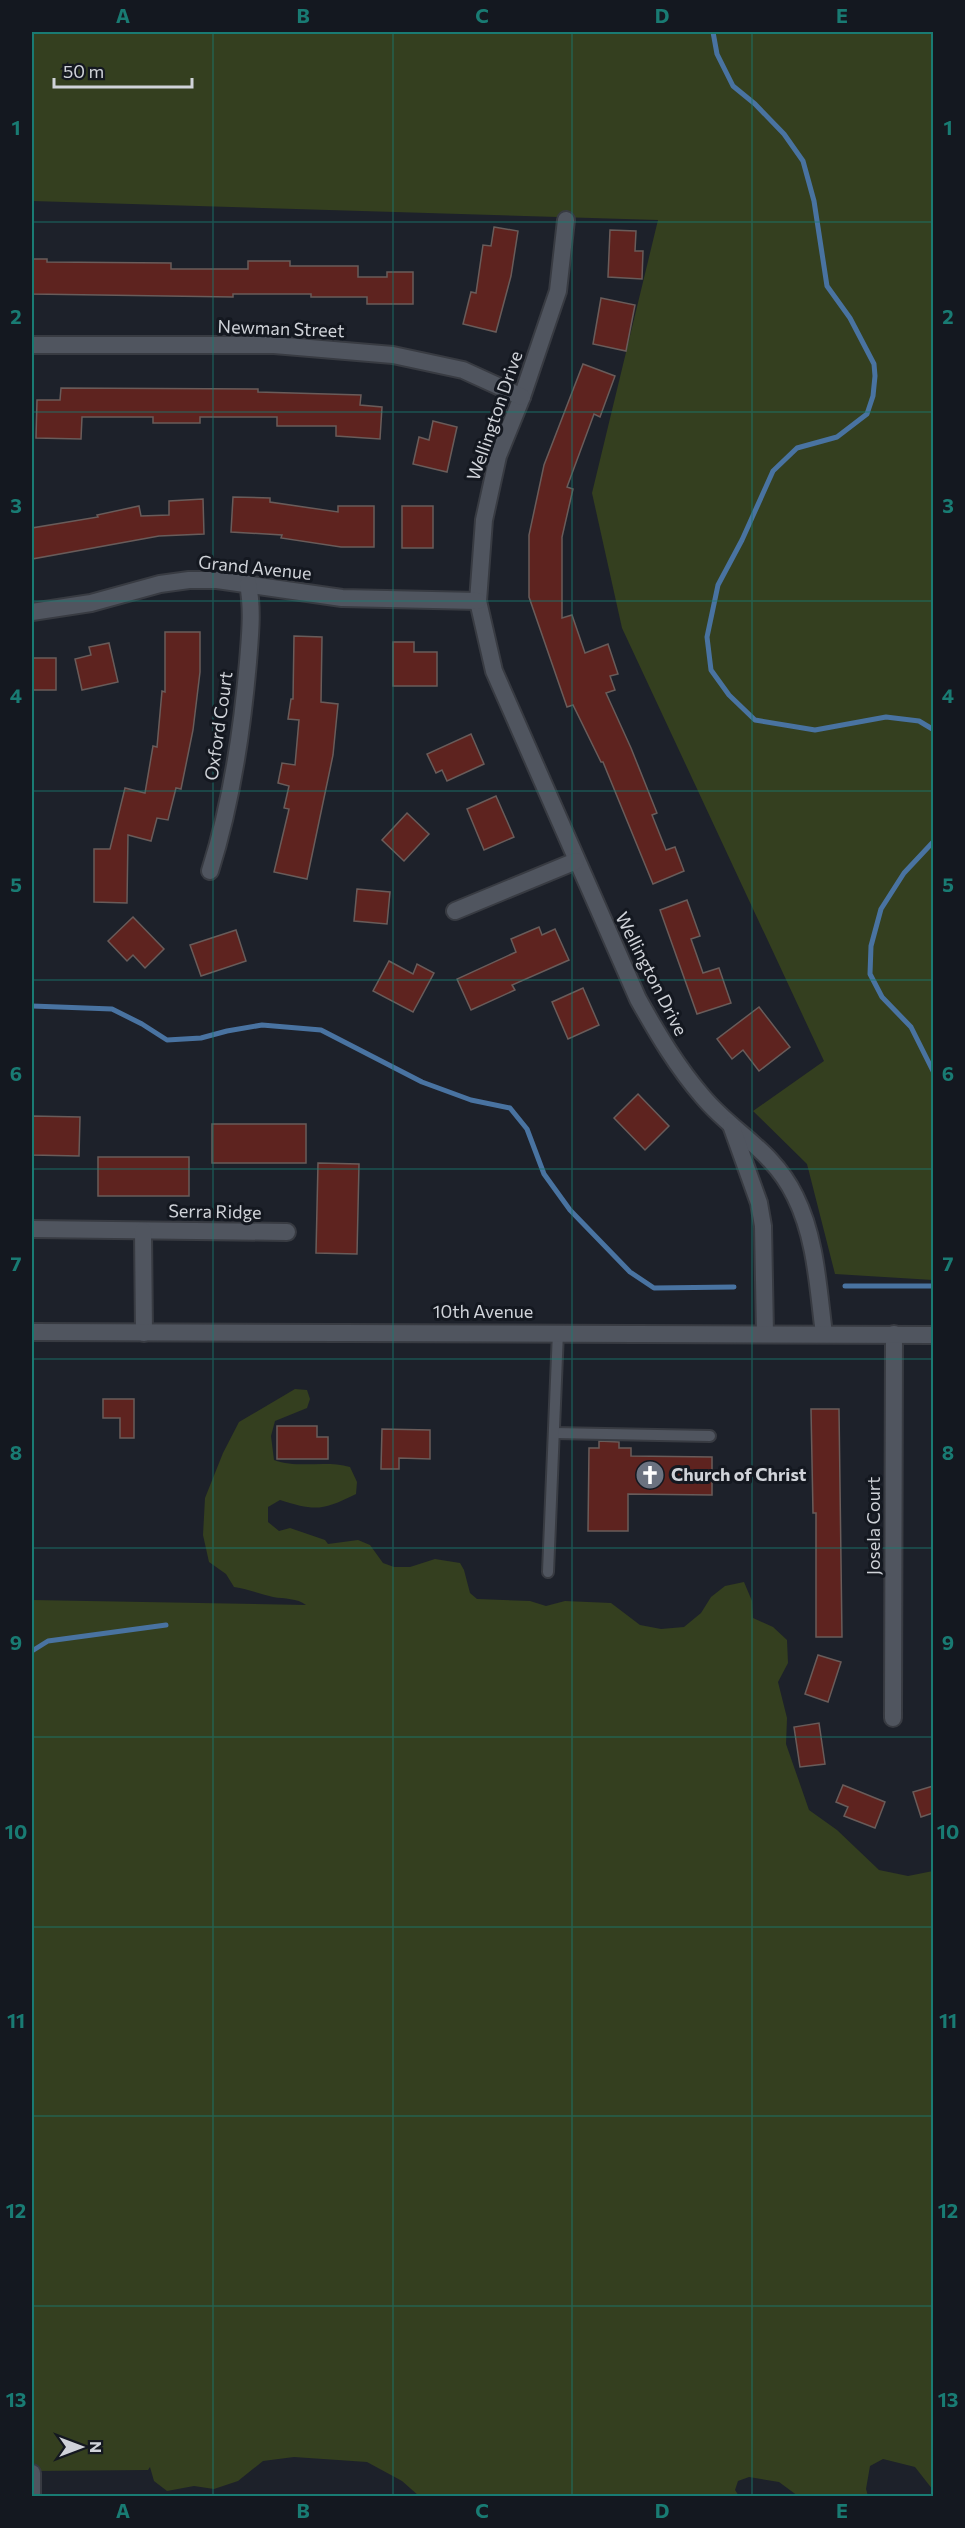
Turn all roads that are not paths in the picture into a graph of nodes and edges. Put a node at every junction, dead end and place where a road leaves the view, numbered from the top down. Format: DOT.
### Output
graph roads {
  1 [pos="566,220"];
  2 [pos="32,345"];
  3 [pos="522,397"];
  4 [pos="248,584"];
  5 [pos="478,601"];
  6 [pos="32,612"];
  7 [pos="576,861"];
  8 [pos="210,871"];
  9 [pos="456,911"];
  10 [pos="729,1121"];
  11 [pos="32,1229"];
  12 [pos="143,1231"];
  13 [pos="287,1232"];
  14 [pos="32,1332"];
  15 [pos="558,1332"];
  16 [pos="144,1334"];
  17 [pos="765,1334"];
  18 [pos="824,1334"];
  19 [pos="894,1334"];
  20 [pos="933,1335"];
  21 [pos="555,1433"];
  22 [pos="710,1436"];
  23 [pos="548,1572"];
  24 [pos="893,1718"];
  25 [pos="32,2473"];
  26 [pos="32,2496"];
  1 -- 3 [label="street, Wellington Drive"];
  2 -- 3 [label="street, Newman Street"];
  3 -- 5 [label="street, Wellington Drive"];
  4 -- 5 [label="street, Grand Avenue"];
  4 -- 6 [label="street, Grand Avenue"];
  4 -- 8 [label="street, Oxford Court"];
  5 -- 7 [label="street, Wellington Drive"];
  7 -- 9 [label="street"];
  7 -- 10 [label="street, Wellington Drive"];
  10 -- 17 [label="street, Wellington Drive"];
  10 -- 18 [label="street, Wellington Drive"];
  11 -- 12 [label="street, Serra Ridge"];
  12 -- 13 [label="street, Serra Ridge"];
  12 -- 16 [label="street, Serra Ridge"];
  14 -- 16 [label="street, 10th Avenue"];
  15 -- 16 [label="street, 10th Avenue"];
  15 -- 17 [label="street, 10th Avenue"];
  15 -- 21 [label="lane"];
  17 -- 18 [label="street, 10th Avenue"];
  18 -- 19 [label="street, 10th Avenue"];
  19 -- 20 [label="street, 10th Avenue"];
  19 -- 24 [label="street, Josela Court"];
  21 -- 22 [label="lane"];
  21 -- 23 [label="lane"];
  25 -- 26 [label="street"];
}
